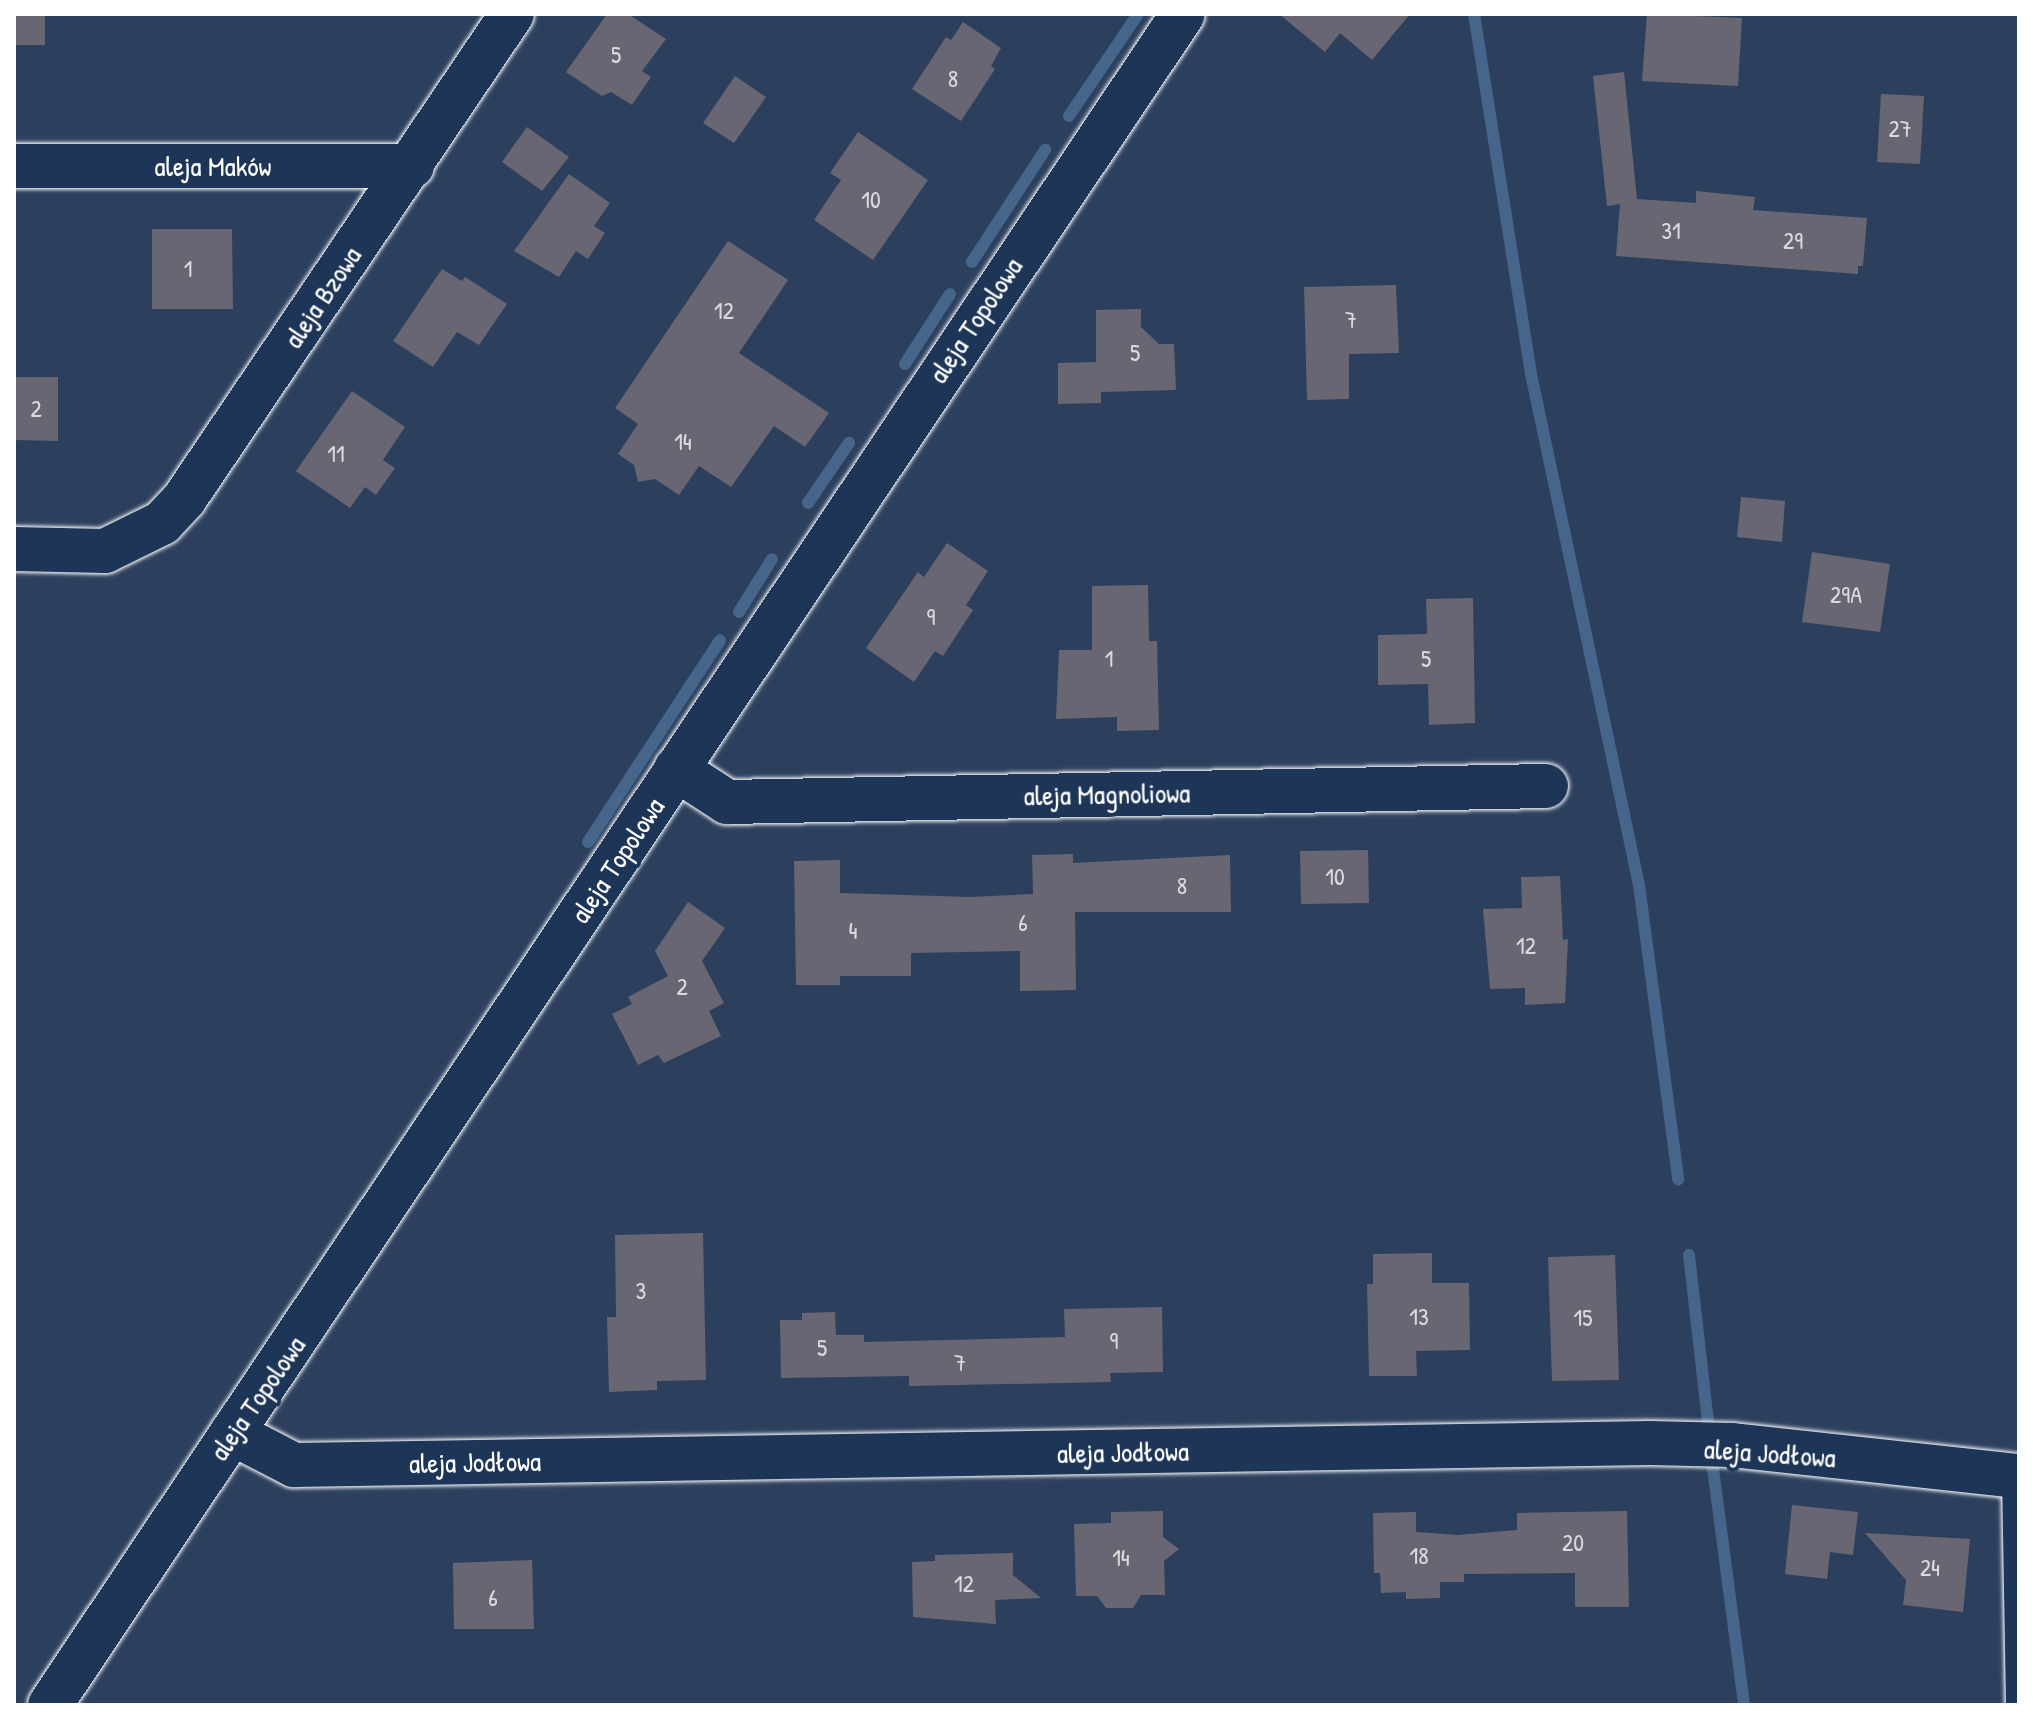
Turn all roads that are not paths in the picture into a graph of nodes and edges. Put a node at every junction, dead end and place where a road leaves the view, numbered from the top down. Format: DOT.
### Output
graph roads {
  1 [pos="512,14"];
  2 [pos="1183,14"];
  3 [pos="14,166"];
  4 [pos="412,166"];
  5 [pos="14,549"];
  6 [pos="676,769"];
  7 [pos="1546,786"];
  8 [pos="232,1433"];
  9 [pos="2016,1476"];
  10 [pos="50,1705"];
  11 [pos="2017,1705"];
  1 -- 4 [label="street, aleja Bzowa"];
  2 -- 6 [label="street, aleja Topolowa"];
  3 -- 4 [label="street, aleja Maków"];
  4 -- 5 [label="street, aleja Bzowa"];
  6 -- 7 [label="street, aleja Magnoliowa"];
  6 -- 8 [label="street, aleja Topolowa"];
  8 -- 9 [label="street, aleja Jodłowa"];
  8 -- 10 [label="street, aleja Topolowa"];
  9 -- 11 [label="lane"];
}
